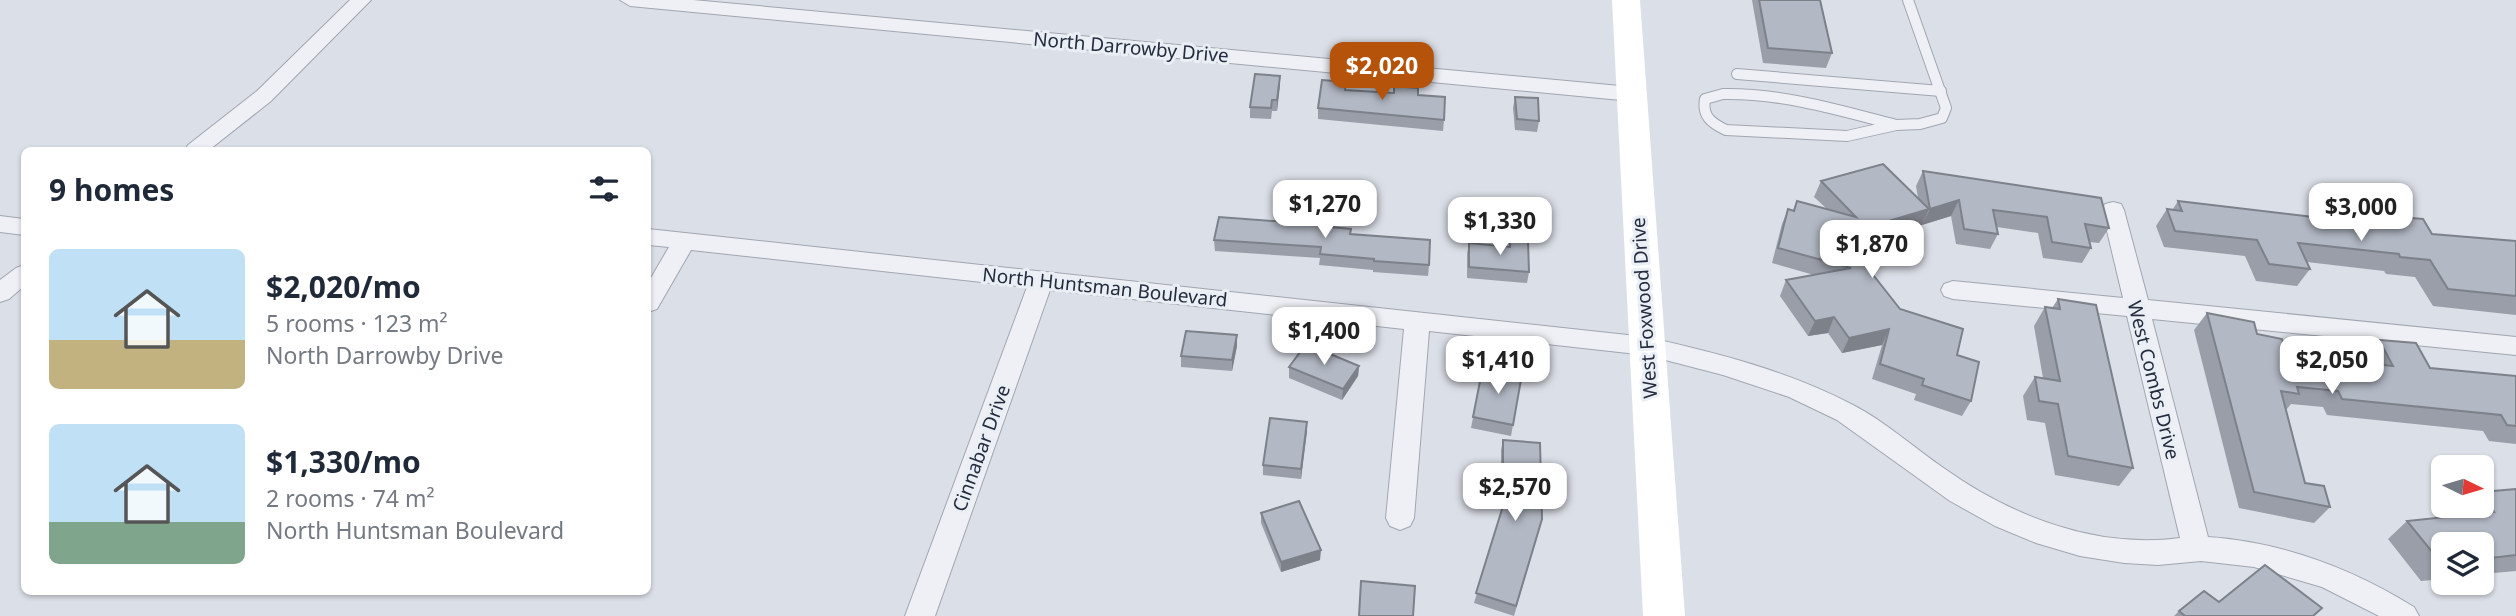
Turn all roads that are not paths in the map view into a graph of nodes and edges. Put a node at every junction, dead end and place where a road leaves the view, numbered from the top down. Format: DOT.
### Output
graph roads {
  1 [pos="360,0"];
  2 [pos="630,0"];
  3 [pos="1626,0"];
  4 [pos="1908,0"];
  5 [pos="1737,74"];
  6 [pos="1941,91"];
  7 [pos="1631,94"];
  8 [pos="1896,125"];
  9 [pos="200,147"];
  10 [pos="2113,210"];
  11 [pos="0,224"];
  12 [pos="21,227"];
  13 [pos="651,237"];
  14 [pos="684,241"];
  15 [pos="21,276"];
  16 [pos="1042,279"];
  17 [pos="1953,290"];
  18 [pos="0,293"];
  19 [pos="651,298"];
  20 [pos="2136,308"];
  21 [pos="1417,323"];
  22 [pos="1646,346"];
  23 [pos="2516,346"];
  24 [pos="1400,518"];
  25 [pos="2197,549"];
  26 [pos="919,616"];
  27 [pos="1664,616"];
  28 [pos="2404,616"];
  1 -- 9 [label="street"];
  2 -- 7 [label="street, North Darrowby Drive"];
  3 -- 7 [label="main road, West Foxwood Drive"];
  4 -- 6 [label="lane"];
  5 -- 6 [label="lane"];
  6 -- 8 [label="lane"];
  7 -- 22 [label="main road, West Foxwood Drive"];
  8 -- 8 [label="lane"];
  10 -- 20 [label="street, West Combs Drive"];
  11 -- 12 [label="street"];
  13 -- 14 [label="street, North Huntsman Boulevard"];
  14 -- 16 [label="street, North Huntsman Boulevard"];
  14 -- 19 [label="street"];
  15 -- 18 [label="street"];
  16 -- 21 [label="street, North Huntsman Boulevard"];
  16 -- 26 [label="street, Cinnabar Drive"];
  17 -- 20 [label="street"];
  20 -- 23 [label="street"];
  20 -- 25 [label="street, West Combs Drive"];
  21 -- 22 [label="street, North Huntsman Boulevard"];
  21 -- 24 [label="street"];
  22 -- 25 [label="street, North Huntsman Boulevard"];
  22 -- 27 [label="main road, West Foxwood Drive"];
  25 -- 28 [label="street, North Huntsman Boulevard"];
}
